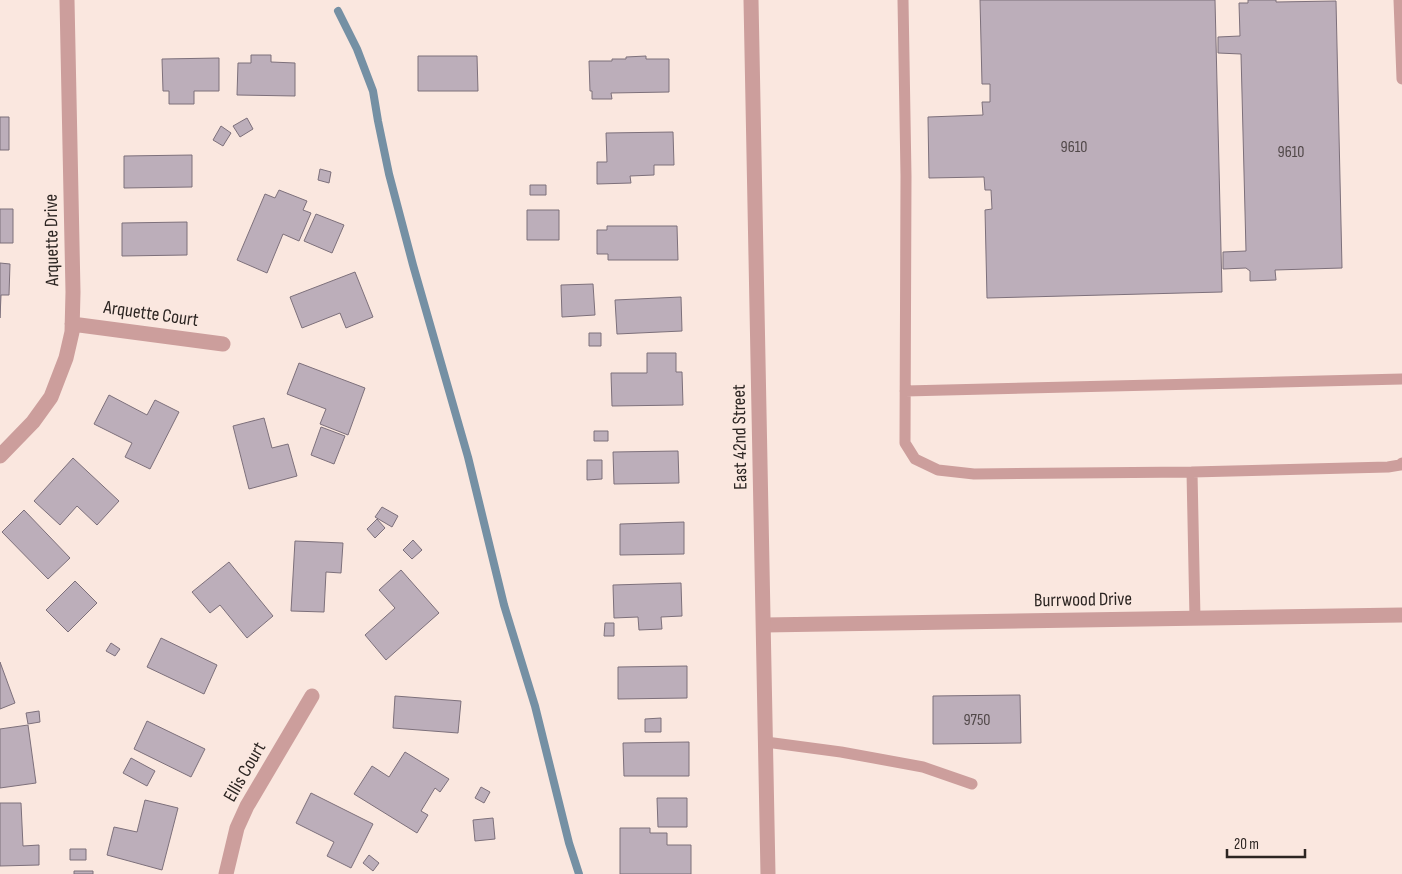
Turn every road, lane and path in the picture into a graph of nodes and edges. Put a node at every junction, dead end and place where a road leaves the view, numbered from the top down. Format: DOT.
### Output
graph roads {
  1 [pos="67,0"];
  2 [pos="751,0"];
  3 [pos="903,0"];
  4 [pos="1399,0"];
  5 [pos="1402,80"];
  6 [pos="72,324"];
  7 [pos="223,344"];
  8 [pos="1402,379"];
  9 [pos="905,392"];
  10 [pos="0,456"];
  11 [pos="1402,463"];
  12 [pos="1192,472"];
  13 [pos="1402,616"];
  14 [pos="1195,618"];
  15 [pos="764,625"];
  16 [pos="312,696"];
  17 [pos="766,742"];
  18 [pos="972,784"];
  19 [pos="226,874"];
  20 [pos="768,874"];
  1 -- 6 [label="street, Arquette Drive"];
  2 -- 15 [label="street, East 42nd Street"];
  3 -- 9 [label="lane"];
  4 -- 5 [label="lane"];
  6 -- 7 [label="street, Arquette Court"];
  6 -- 10 [label="street, Arquette Drive"];
  8 -- 9 [label="lane"];
  9 -- 12 [label="lane"];
  11 -- 12 [label="lane"];
  12 -- 14 [label="lane"];
  13 -- 14 [label="street, Burrwood Drive"];
  14 -- 15 [label="street, Burrwood Drive"];
  15 -- 17 [label="street, East 42nd Street"];
  16 -- 19 [label="street, Ellis Court"];
  17 -- 18 [label="lane"];
  17 -- 20 [label="street, East 42nd Street"];
}
